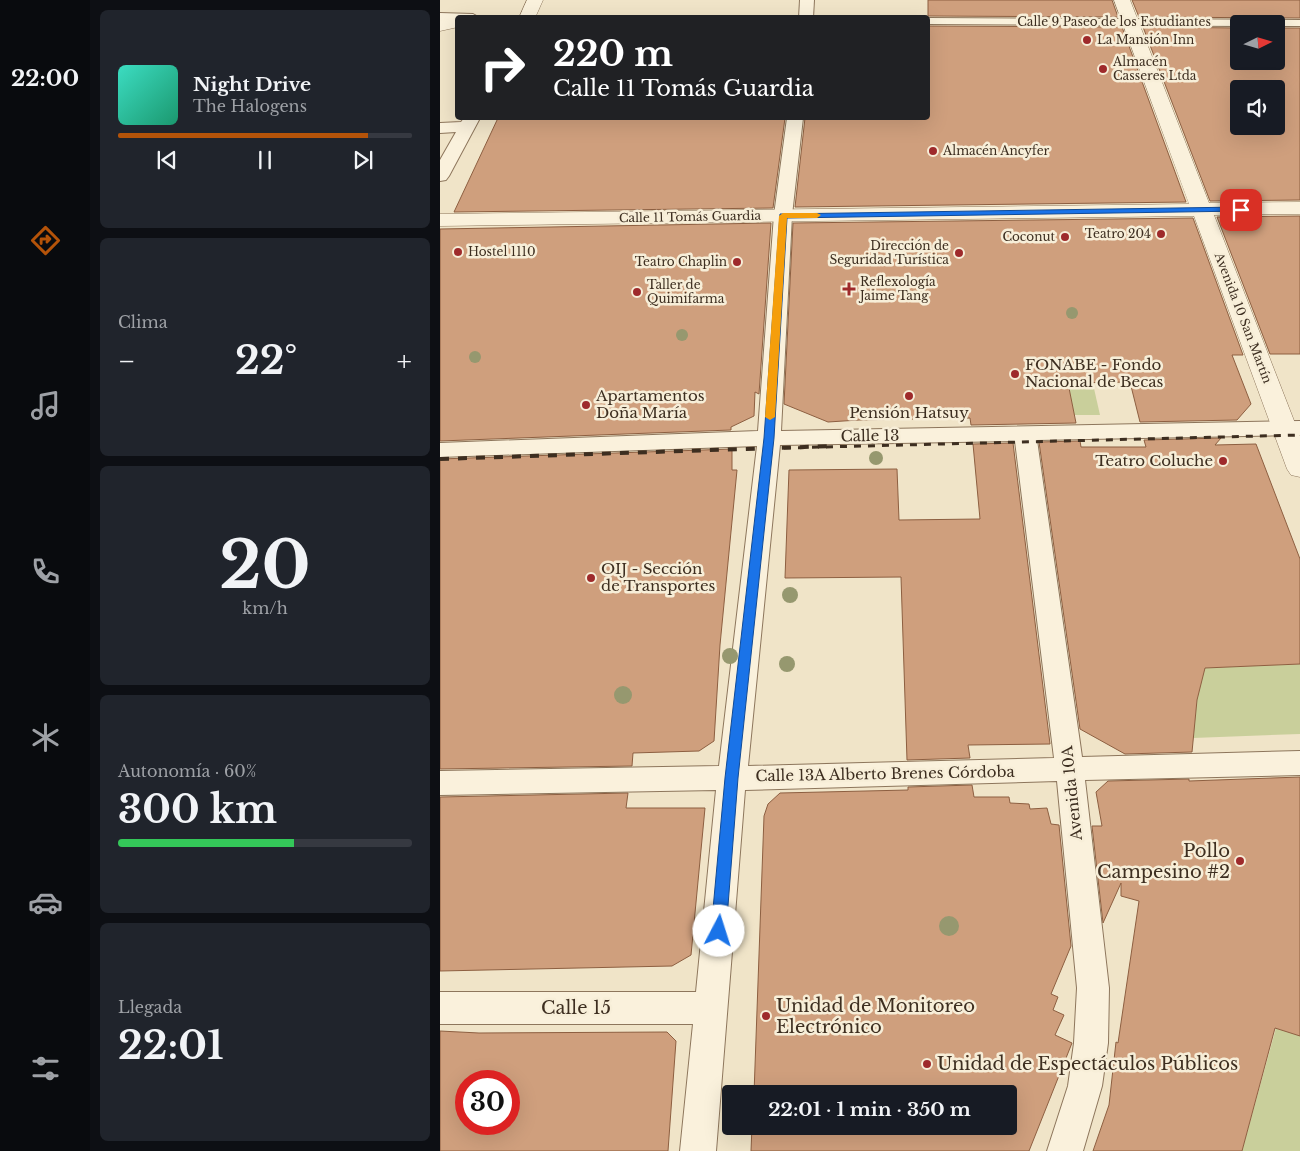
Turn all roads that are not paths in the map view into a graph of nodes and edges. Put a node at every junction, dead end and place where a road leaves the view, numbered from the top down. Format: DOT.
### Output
graph roads {
  1 [pos="536,0"];
  2 [pos="807,0"];
  3 [pos="1122,0"];
  4 [pos="528,15"];
  5 [pos="806,15"];
  6 [pos="440,17"];
  7 [pos="455,17"];
  8 [pos="930,21"];
  9 [pos="1130,22"];
  10 [pos="455,23"];
  11 [pos="1300,23"];
  12 [pos="440,26"];
  13 [pos="795,120"];
  14 [pos="470,122"];
  15 [pos="440,128"];
  16 [pos="440,176"];
  17 [pos="1300,208"];
  18 [pos="1202,210"];
  19 [pos="783,216"];
  20 [pos="440,220"];
  21 [pos="1292,428"];
  22 [pos="1025,433"];
  23 [pos="769,438"];
  24 [pos="440,450"];
  25 [pos="1300,469"];
  26 [pos="1300,763"];
  27 [pos="1070,770"];
  28 [pos="732,778"];
  29 [pos="440,783"];
  30 [pos="440,1008"];
  31 [pos="712,1008"];
  32 [pos="698,1151"];
  33 [pos="1065,1151"];
  1 -- 4 [label="street"];
  2 -- 5 [label="street"];
  3 -- 9 [label="street, Avenida 10 San Martín"];
  6 -- 7 [label="street"];
  8 -- 9 [label="street, Calle 9 Paseo de los Estudiantes"];
  9 -- 11 [label="street, Calle 9 Paseo de los Estudiantes"];
  9 -- 18 [label="street, Avenida 10 San Martín"];
  10 -- 12 [label="street"];
  13 -- 19 [label="street"];
  14 -- 15 [label="street"];
  14 -- 16 [label="street"];
  17 -- 18 [label="street, Calle 11 Tomás Guardia"];
  18 -- 19 [label="street, Calle 11 Tomás Guardia"];
  18 -- 21 [label="street, Avenida 10 San Martín"];
  19 -- 20 [label="street, Calle 11 Tomás Guardia"];
  19 -- 23 [label="street"];
  21 -- 22 [label="street, Calle 13"];
  21 -- 25 [label="street, Avenida 10 San Martín"];
  22 -- 23 [label="street, Calle 13"];
  22 -- 27 [label="street, Avenida 10A"];
  23 -- 24 [label="street, Calle 13"];
  23 -- 28 [label="street"];
  26 -- 27 [label="street, Calle 13A Alberto Brenes Córdoba"];
  27 -- 28 [label="street, Calle 13A Alberto Brenes Córdoba"];
  27 -- 33 [label="street, Avenida 10A"];
  28 -- 29 [label="street, Calle 13A Alberto Brenes Córdoba"];
  28 -- 31 [label="street"];
  30 -- 31 [label="street, Calle 15"];
  31 -- 32 [label="street"];
}
